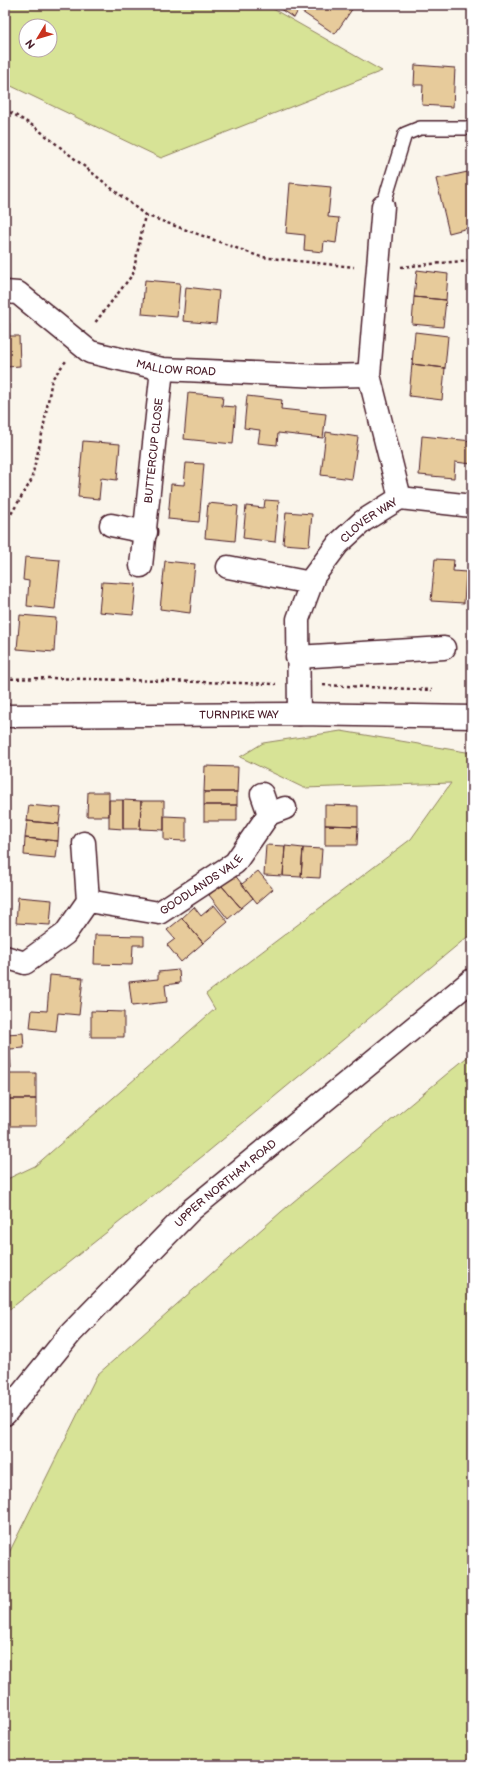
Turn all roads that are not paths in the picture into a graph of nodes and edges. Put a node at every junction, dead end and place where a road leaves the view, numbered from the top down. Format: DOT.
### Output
graph roads {
  1 [pos="472,128"];
  2 [pos="383,206"];
  3 [pos="5,292"];
  4 [pos="162,369"];
  5 [pos="369,375"];
  6 [pos="400,498"];
  7 [pos="472,506"];
  8 [pos="111,525"];
  9 [pos="146,532"];
  10 [pos="141,566"];
  11 [pos="228,567"];
  12 [pos="311,583"];
  13 [pos="444,648"];
  14 [pos="297,657"];
  15 [pos="299,714"];
  16 [pos="5,716"];
  17 [pos="472,717"];
  18 [pos="272,805"];
  19 [pos="84,843"];
  20 [pos="88,901"];
  21 [pos="5,958"];
  22 [pos="472,980"];
  23 [pos="5,1414"];
  1 -- 2 [label="lane"];
  2 -- 5 [label="street"];
  3 -- 4 [label="street, MALLOW ROAD"];
  4 -- 5 [label="street, MALLOW ROAD"];
  4 -- 9 [label="street, BUTTERCUP CLOSE"];
  5 -- 6 [label="street"];
  6 -- 7 [label="street, CLOVER WAY"];
  6 -- 12 [label="street, CLOVER WAY"];
  8 -- 9 [label="street"];
  9 -- 10 [label="street, BUTTERCUP CLOSE"];
  11 -- 12 [label="street"];
  12 -- 14 [label="street, CLOVER WAY"];
  13 -- 14 [label="street"];
  14 -- 15 [label="street, CLOVER WAY"];
  15 -- 16 [label="street, TURNPIKE WAY"];
  15 -- 17 [label="street, TURNPIKE WAY"];
  18 -- 20 [label="street, GOODLANDS VALE"];
  19 -- 20 [label="street"];
  20 -- 21 [label="street"];
  22 -- 23 [label="street, UPPER NORTHAM ROAD"];
}
